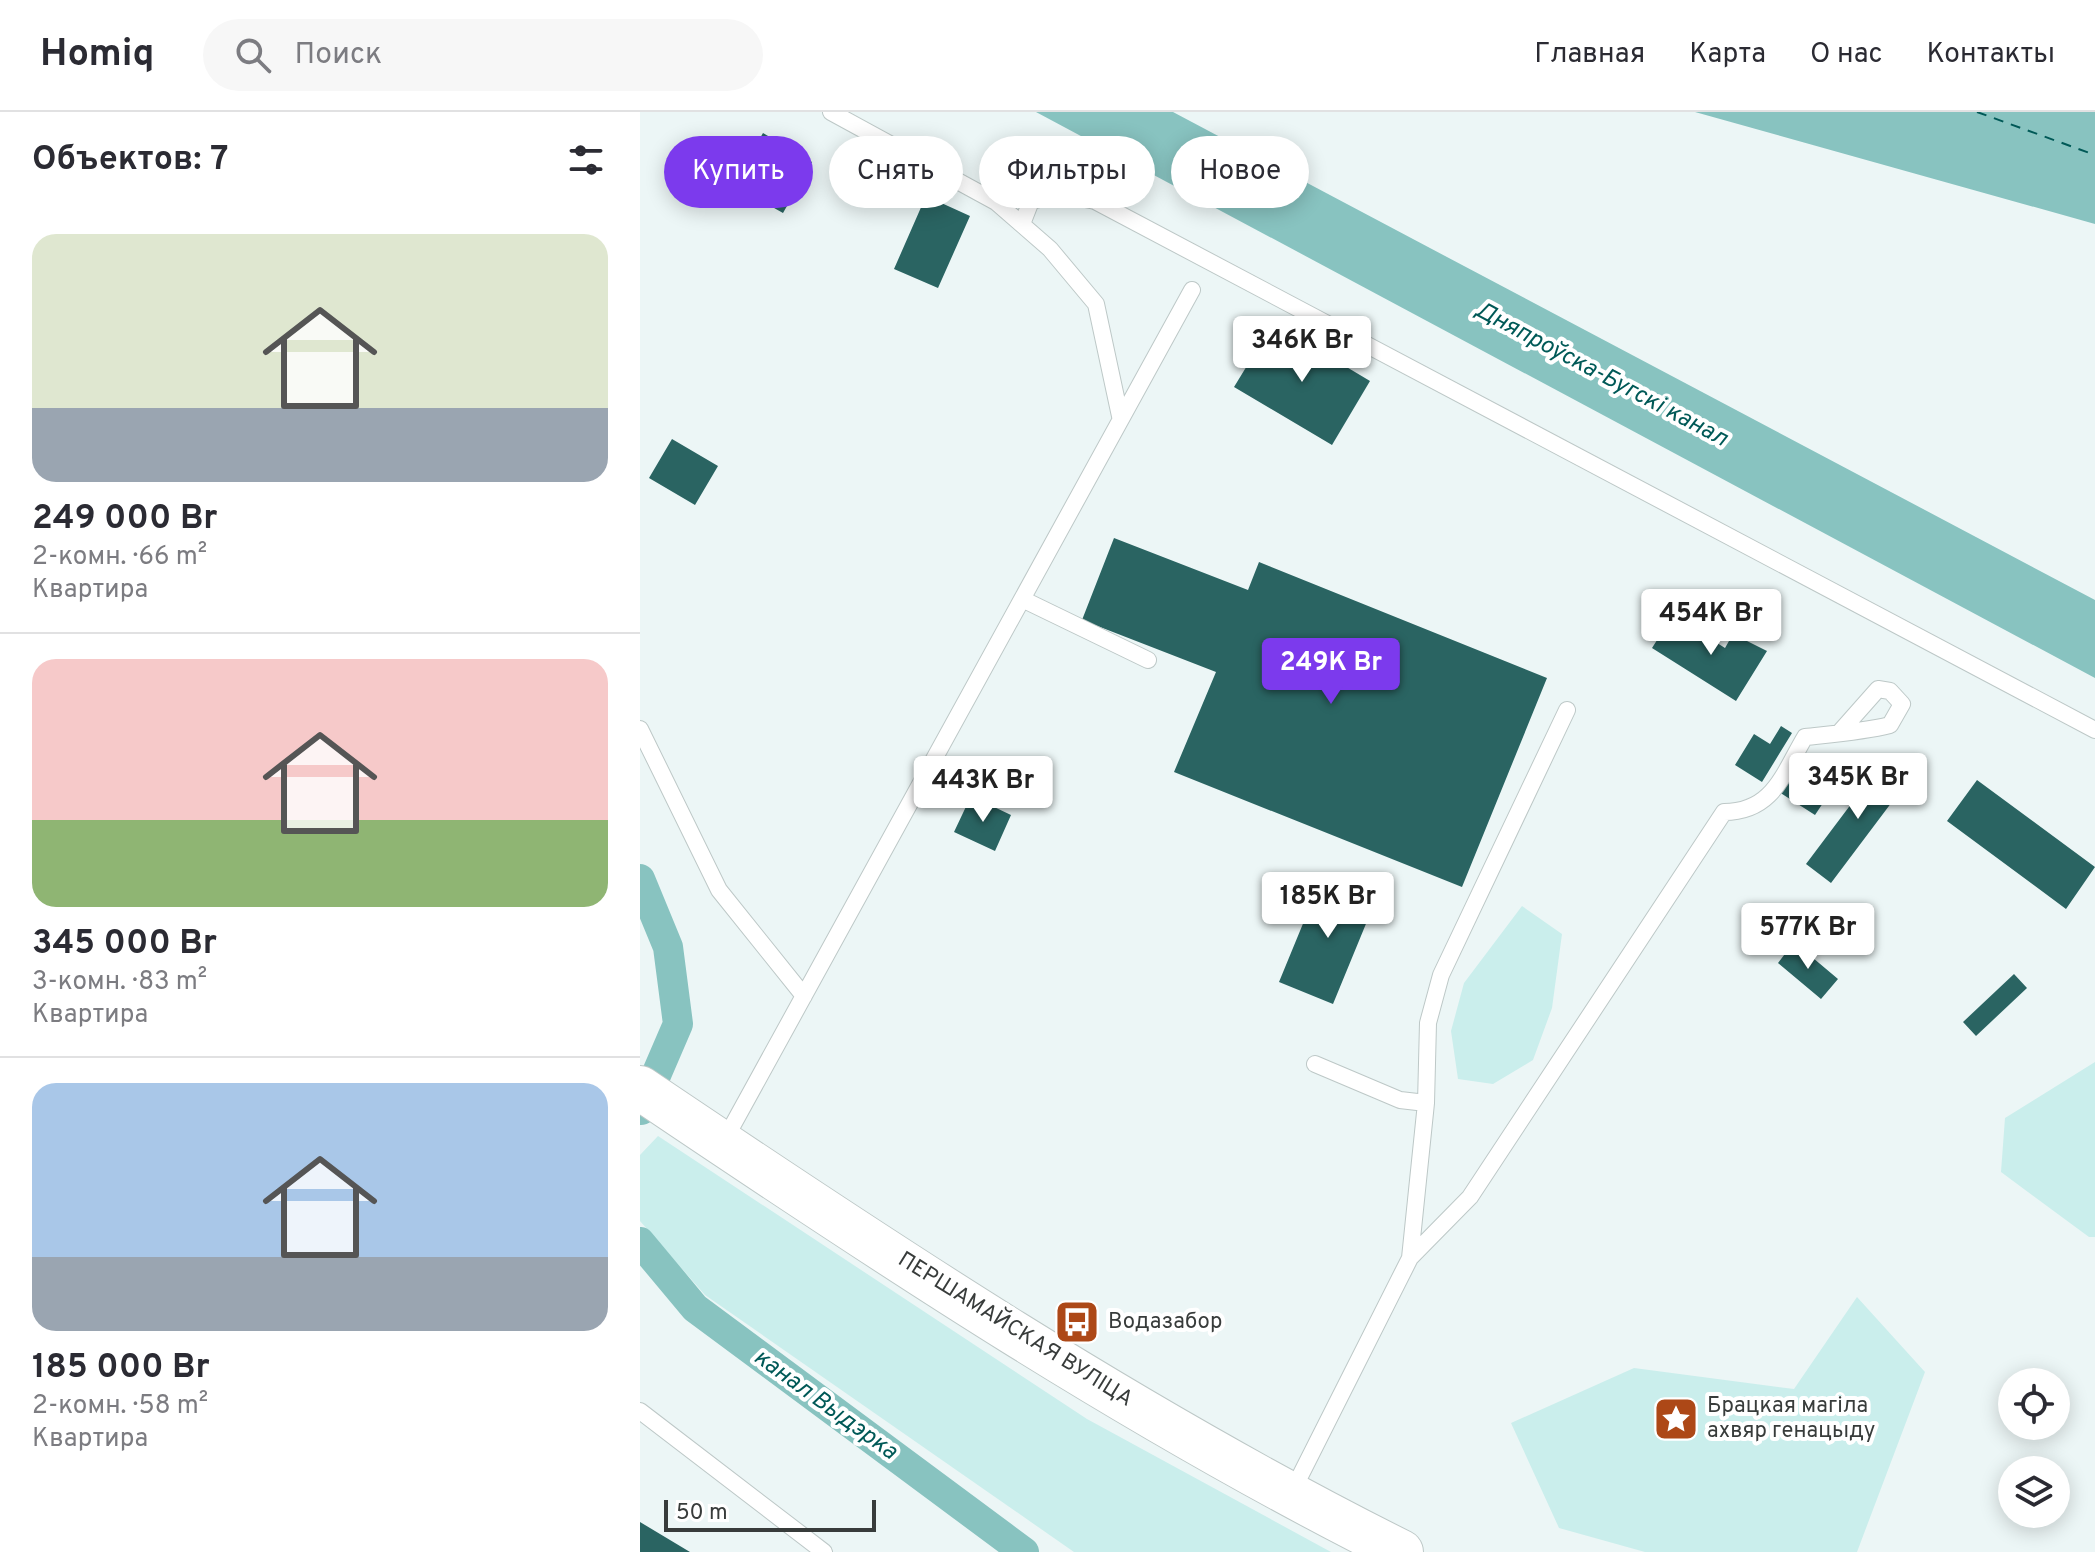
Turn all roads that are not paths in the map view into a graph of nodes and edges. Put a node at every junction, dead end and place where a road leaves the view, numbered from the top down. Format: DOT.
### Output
graph roads {
  1 [pos="831,112"];
  2 [pos="1022,224"];
  3 [pos="1192,290"];
  4 [pos="1120,416"];
  5 [pos="1022,599"];
  6 [pos="1148,660"];
  7 [pos="1567,710"];
  8 [pos="640,729"];
  9 [pos="2095,730"];
  10 [pos="1839,733"];
  11 [pos="804,996"];
  12 [pos="1315,1064"];
  13 [pos="640,1088"];
  14 [pos="1426,1103"];
  15 [pos="708,1133"];
  16 [pos="1410,1258"];
  17 [pos="640,1411"];
  18 [pos="1291,1496"];
  19 [pos="824,1552"];
  20 [pos="1401,1552"];
  1 -- 2 [label="lane"];
  2 -- 4 [label="lane"];
  2 -- 9 [label="lane"];
  3 -- 4 [label="lane"];
  4 -- 5 [label="lane"];
  5 -- 6 [label="lane"];
  5 -- 11 [label="lane"];
  7 -- 14 [label="lane"];
  8 -- 11 [label="lane"];
  10 -- 16 [label="lane"];
  11 -- 15 [label="lane"];
  12 -- 14 [label="lane"];
  13 -- 15 [label="main road, ПЕРШАМАЙСКАЯ ВУЛІЦА"];
  14 -- 16 [label="lane"];
  15 -- 18 [label="main road, ПЕРШАМАЙСКАЯ ВУЛІЦА"];
  16 -- 18 [label="lane"];
  17 -- 19 [label="lane"];
  18 -- 20 [label="main road, ПЕРШАМАЙСКАЯ ВУЛІЦА"];
}
